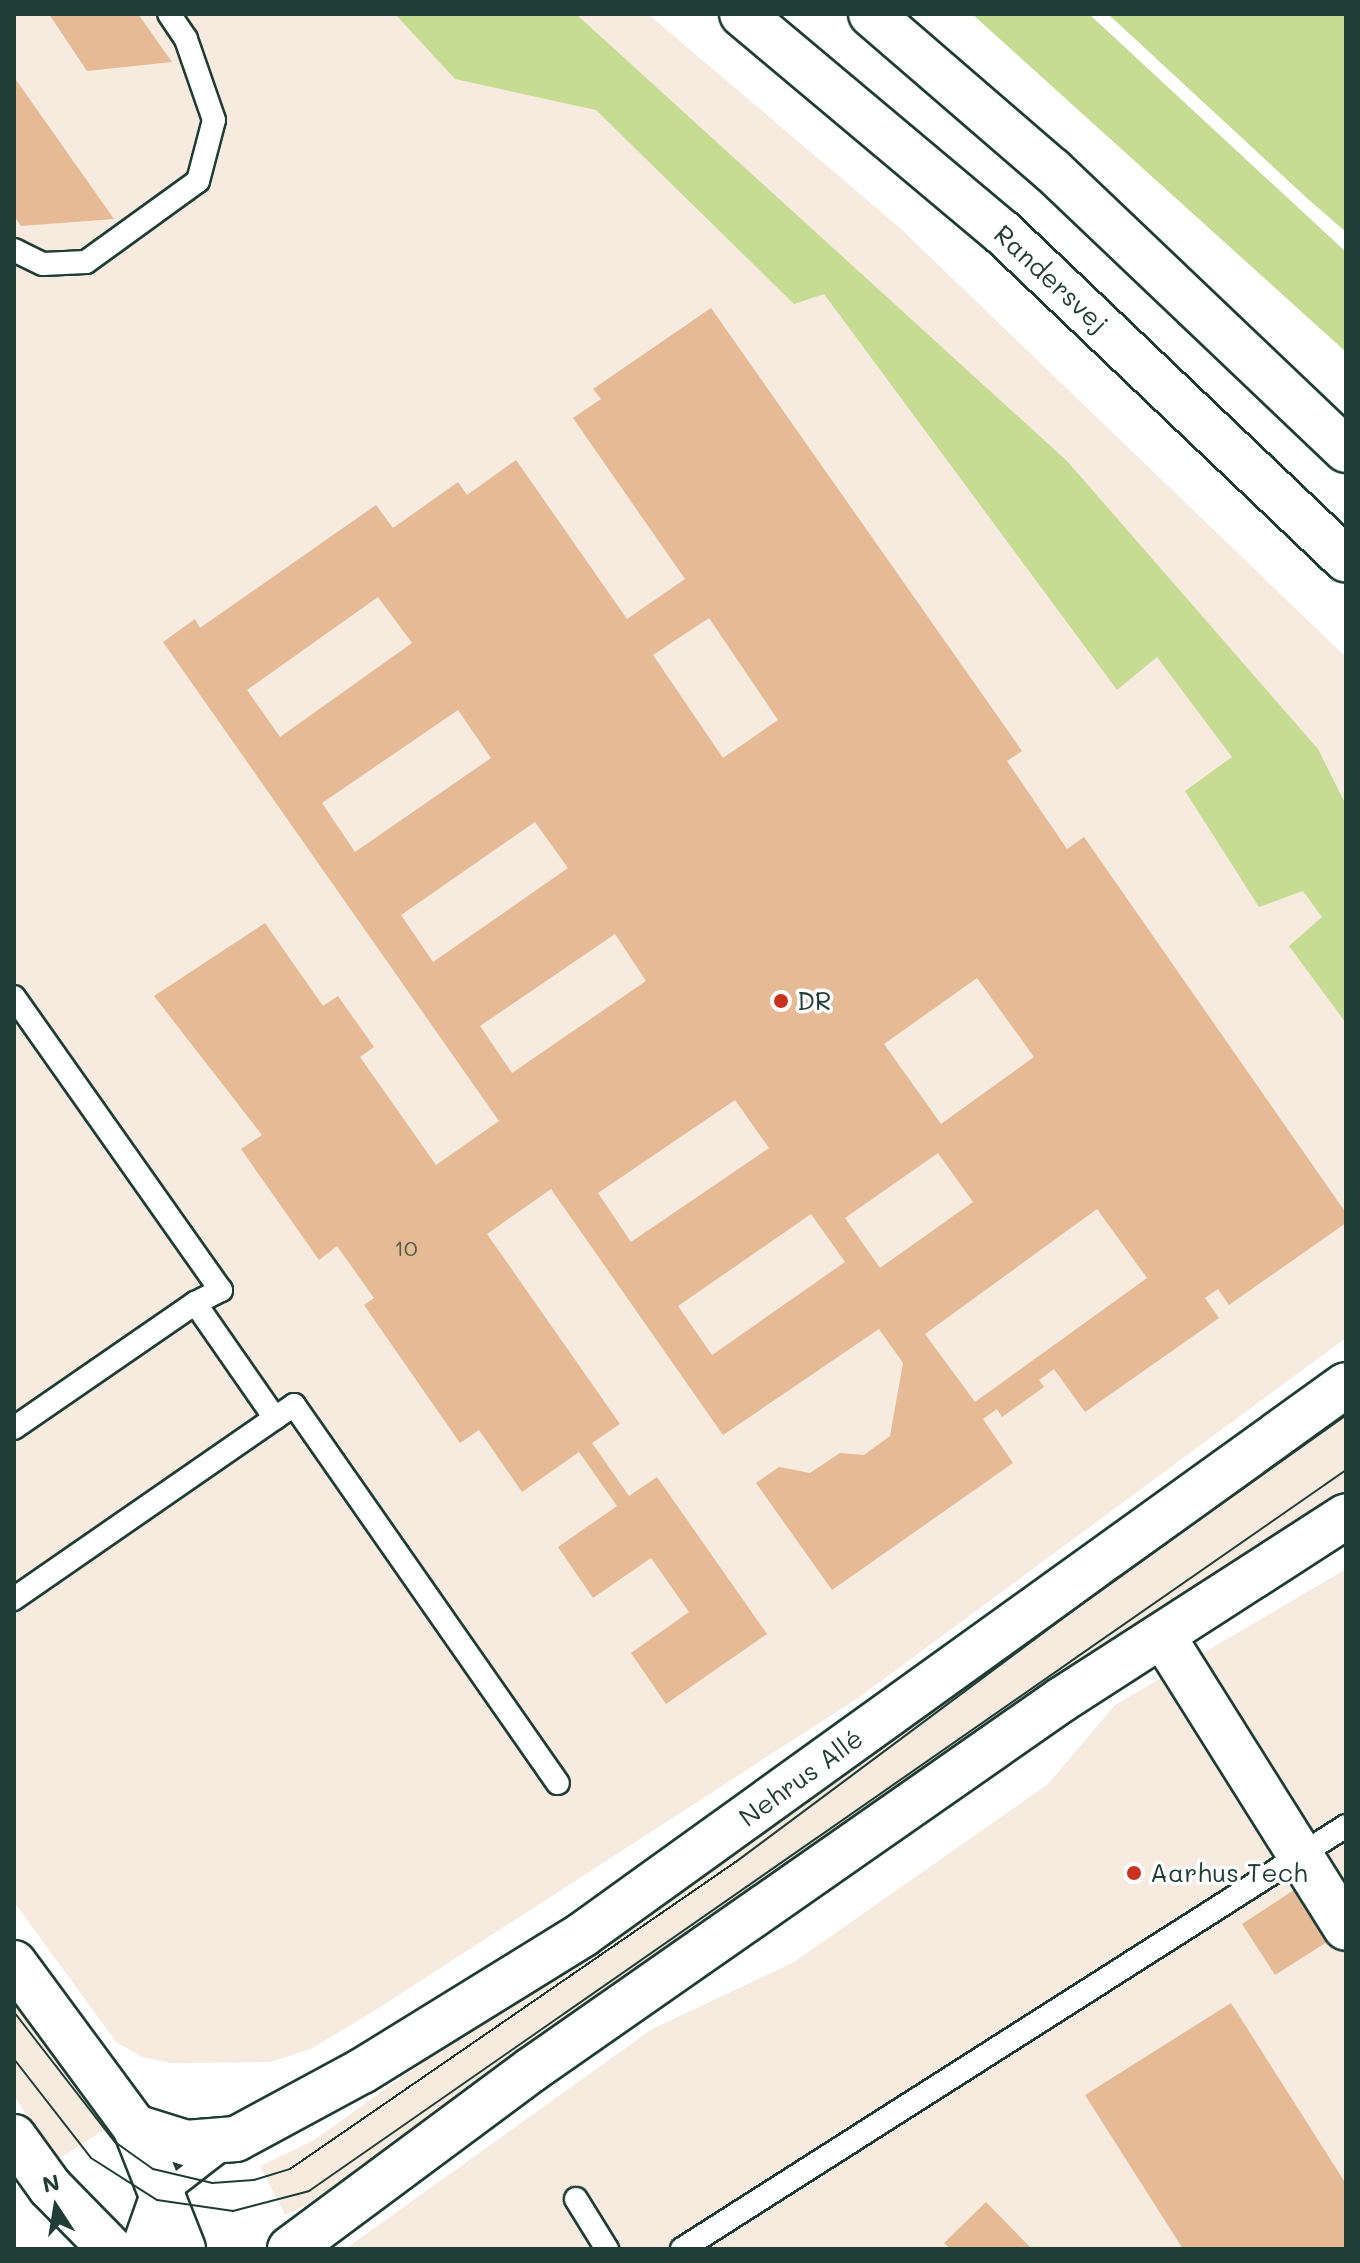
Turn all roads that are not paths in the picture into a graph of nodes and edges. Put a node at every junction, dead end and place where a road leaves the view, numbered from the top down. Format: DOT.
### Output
graph roads {
  1 [pos="169,14"];
  2 [pos="742,14"];
  3 [pos="871,14"];
  4 [pos="14,250"];
  5 [pos="1346,450"];
  6 [pos="1346,560"];
  7 [pos="14,997"];
  8 [pos="195,1303"];
  9 [pos="1346,1385"];
  10 [pos="275,1418"];
  11 [pos="14,1428"];
  12 [pos="1346,1516"];
  13 [pos="14,1599"];
  14 [pos="1164,1638"];
  15 [pos="558,1783"];
  16 [pos="1346,1826"];
  17 [pos="1300,1856"];
  18 [pos="1346,1928"];
  19 [pos="14,1963"];
  20 [pos="135,2127"];
  21 [pos="14,2137"];
  22 [pos="236,2139"];
  23 [pos="163,2195"];
  24 [pos="576,2199"];
  25 [pos="111,2249"];
  26 [pos="144,2249"];
  27 [pos="183,2249"];
  28 [pos="290,2249"];
  29 [pos="607,2249"];
  30 [pos="682,2249"];
  1 -- 4 [label="lane"];
  2 -- 6 [label="street, Randersvej"];
  3 -- 5 [label="street"];
  7 -- 8 [label="lane"];
  8 -- 10 [label="lane"];
  8 -- 11 [label="lane"];
  9 -- 22 [label="street, Nehrus Allé"];
  10 -- 13 [label="lane"];
  10 -- 15 [label="lane"];
  12 -- 14 [label="street"];
  14 -- 17 [label="street"];
  14 -- 28 [label="street"];
  16 -- 17 [label="lane"];
  17 -- 18 [label="street"];
  17 -- 30 [label="lane"];
  19 -- 20 [label="street"];
  20 -- 22 [label="street"];
  20 -- 23 [label="street"];
  21 -- 25 [label="street"];
  22 -- 23 [label="lane"];
  23 -- 26 [label="street"];
  23 -- 27 [label="street"];
  24 -- 29 [label="lane"];
}
